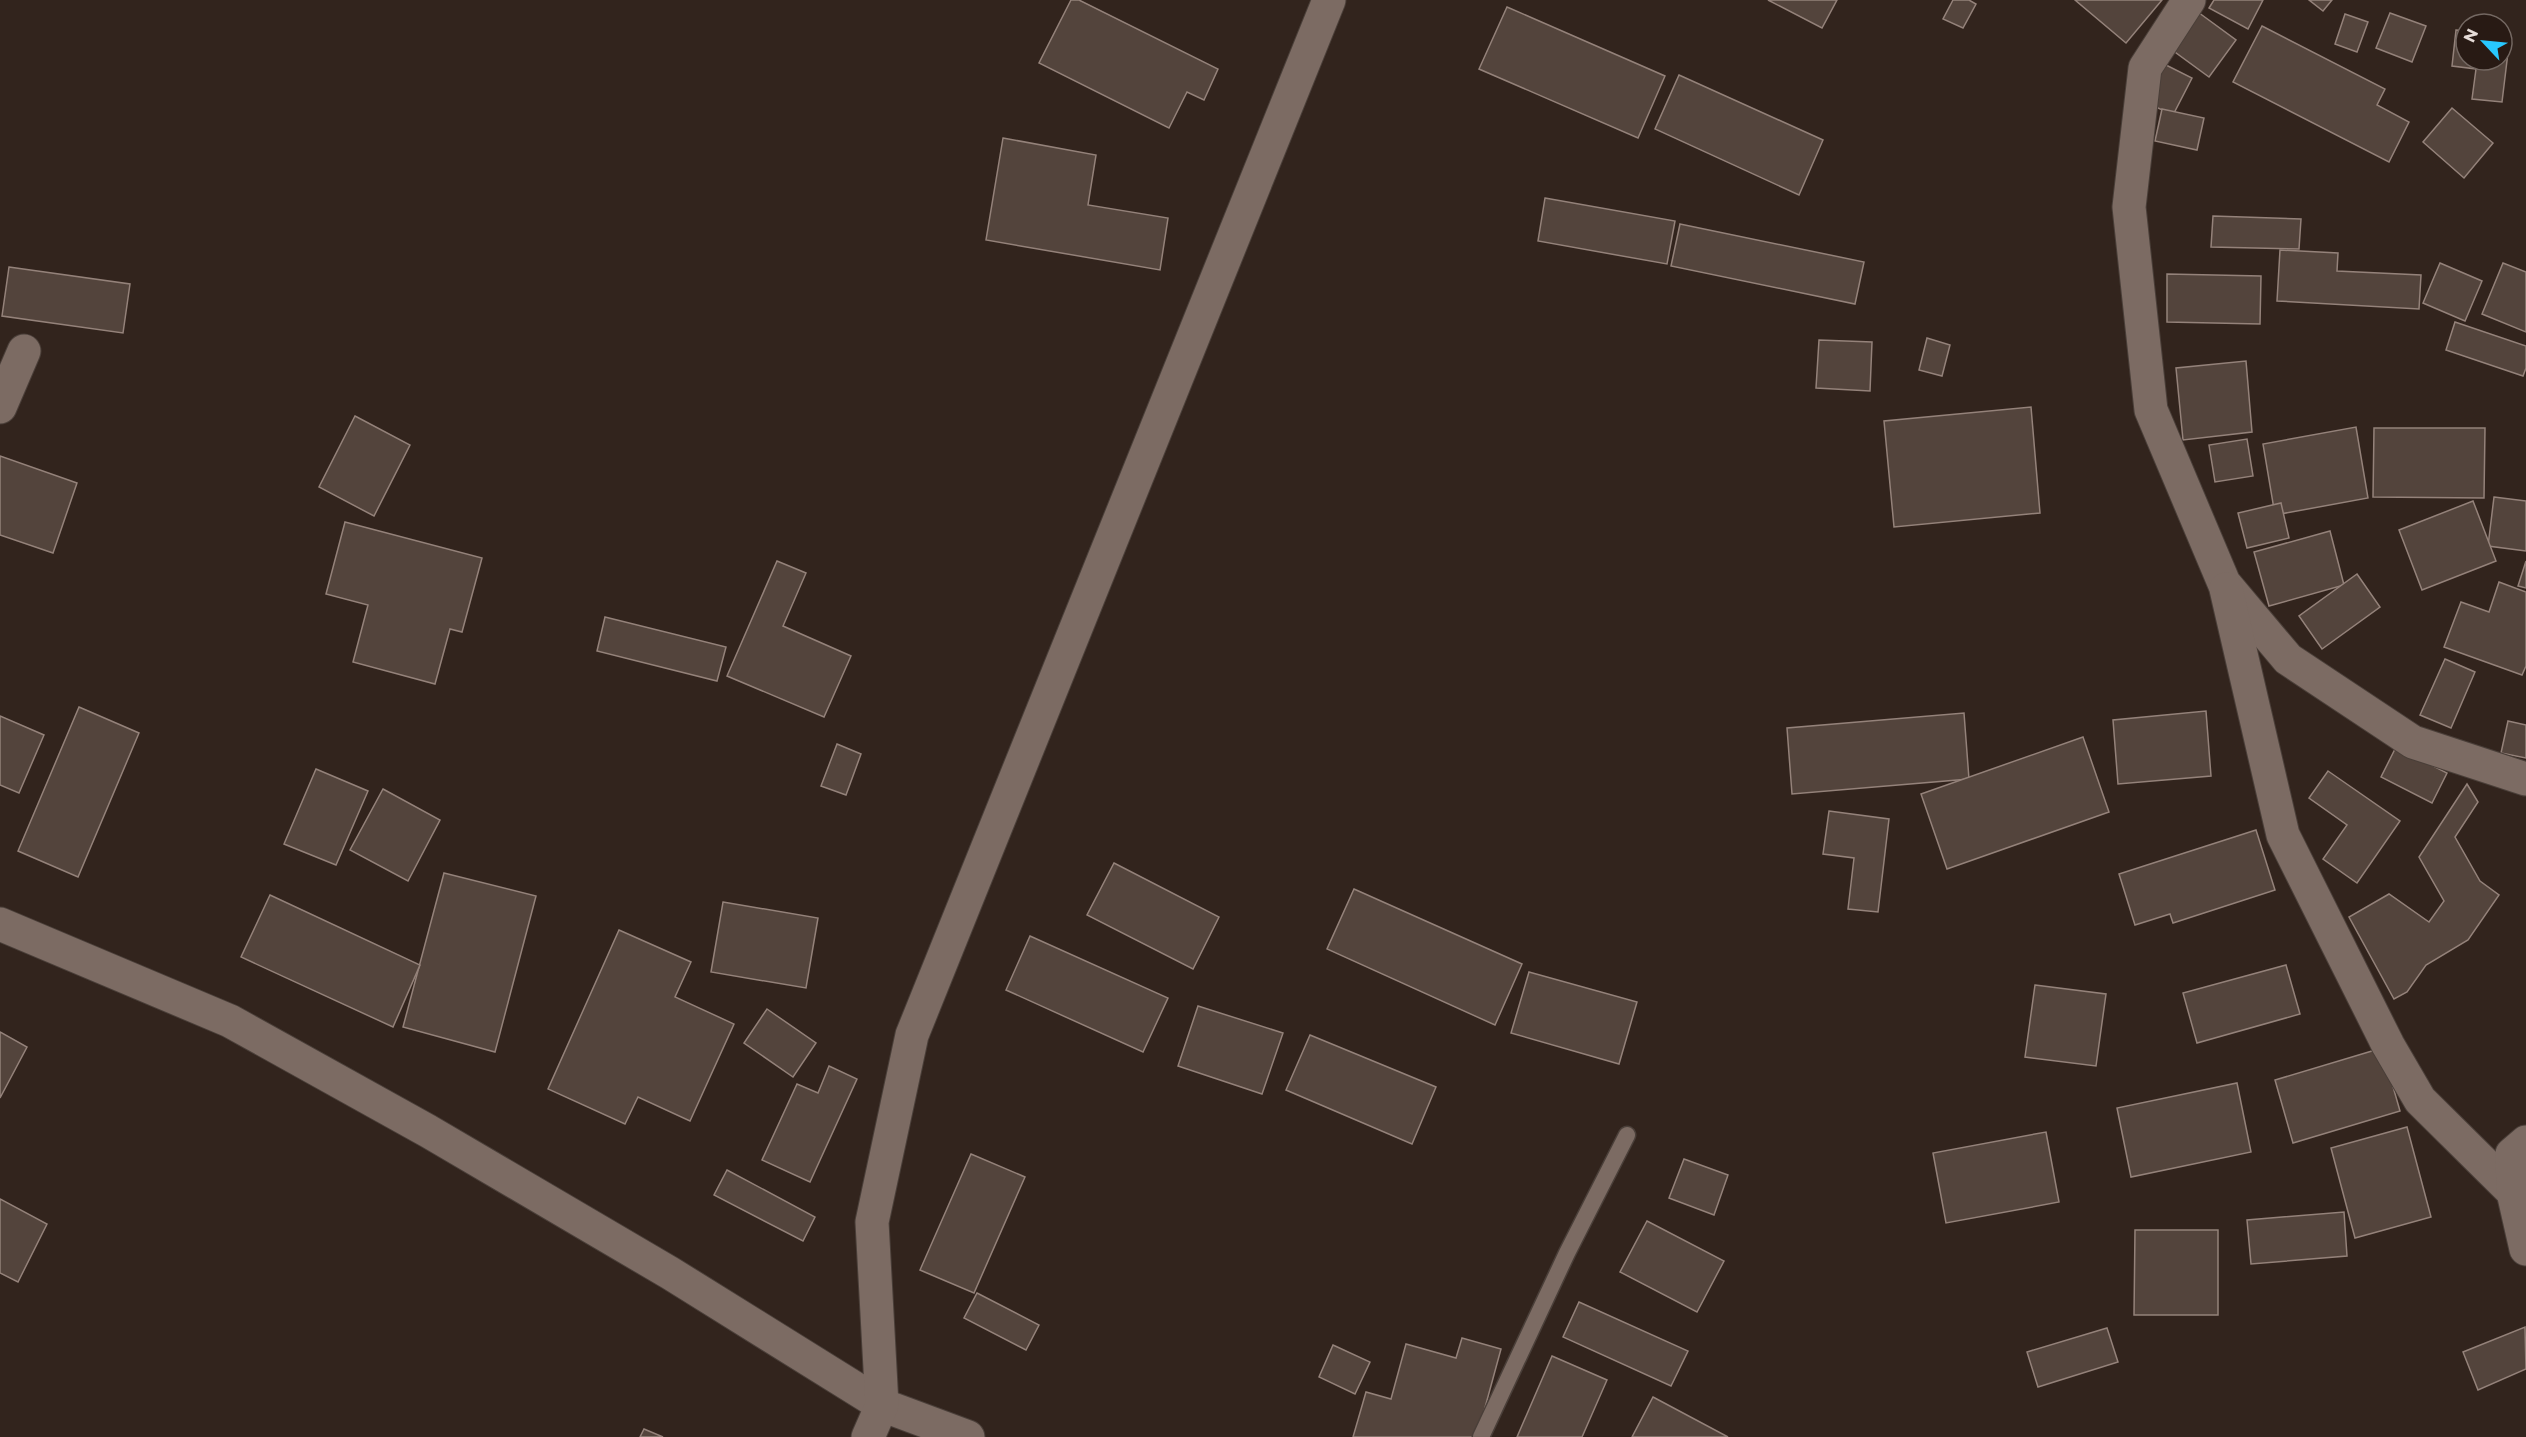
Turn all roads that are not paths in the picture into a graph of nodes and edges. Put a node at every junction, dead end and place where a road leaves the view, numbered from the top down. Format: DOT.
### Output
graph roads {
  1 [pos="1329,0"];
  2 [pos="2189,0"];
  3 [pos="24,351"];
  4 [pos="0,407"];
  5 [pos="2224,583"];
  6 [pos="2526,780"];
  7 [pos="0,924"];
  8 [pos="1627,1135"];
  9 [pos="2526,1142"];
  10 [pos="2513,1192"];
  11 [pos="2526,1249"];
  12 [pos="882,1405"];
  13 [pos="868,1437"];
  14 [pos="968,1437"];
  15 [pos="1481,1437"];
  1 -- 12 [label="street"];
  2 -- 5 [label="street"];
  3 -- 4 [label="street"];
  5 -- 6 [label="street"];
  5 -- 10 [label="street"];
  7 -- 12 [label="street"];
  8 -- 15 [label="lane"];
  9 -- 10 [label="street"];
  10 -- 11 [label="street"];
  12 -- 13 [label="street"];
  12 -- 14 [label="street"];
}
